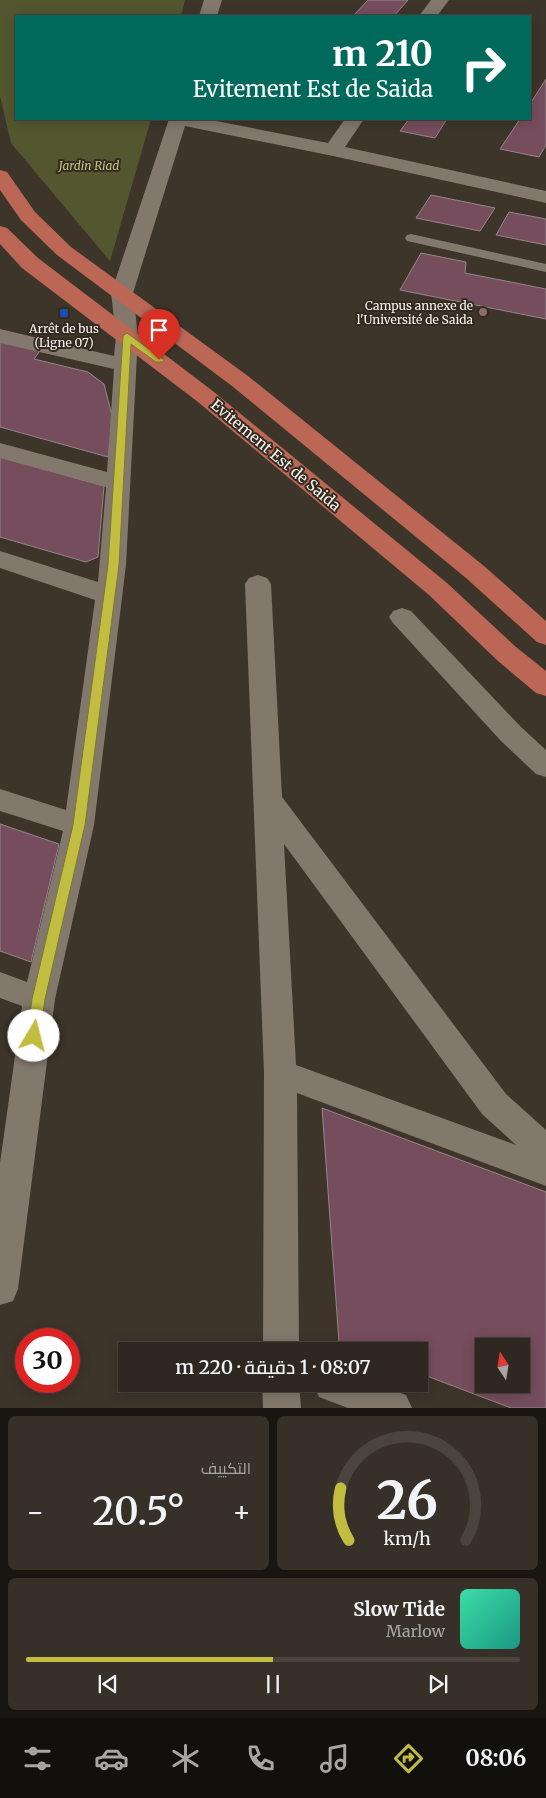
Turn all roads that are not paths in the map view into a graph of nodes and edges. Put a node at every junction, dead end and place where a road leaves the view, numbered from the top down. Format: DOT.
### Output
graph roads {
  1 [pos="213,0"];
  2 [pos="440,0"];
  3 [pos="208,15"];
  4 [pos="429,15"];
  5 [pos="178,120"];
  6 [pos="183,120"];
  7 [pos="355,120"];
  8 [pos="333,150"];
  9 [pos="0,176"];
  10 [pos="546,197"];
  11 [pos="0,232"];
  12 [pos="411,238"];
  13 [pos="546,268"];
  14 [pos="122,293"];
  15 [pos="0,336"];
  16 [pos="127,336"];
  17 [pos="125,365"];
  18 [pos="0,450"];
  19 [pos="118,483"];
  20 [pos="0,559"];
  21 [pos="258,584"];
  22 [pos="108,596"];
  23 [pos="402,617"];
  24 [pos="546,636"];
  25 [pos="546,686"];
  26 [pos="546,767"];
  27 [pos="0,800"];
  28 [pos="268,800"];
  29 [pos="79,825"];
  30 [pos="0,985"];
  31 [pos="38,999"];
  32 [pos="280,1073"];
  33 [pos="546,1151"];
  34 [pos="546,1171"];
  35 [pos="7,1183"];
  36 [pos="0,1289"];
  37 [pos="280,1342"];
  38 [pos="281,1392"];
  39 [pos="352,1392"];
  40 [pos="282,1408"];
  41 [pos="393,1408"];
  1 -- 3 [label="street"];
  2 -- 4 [label="street"];
  5 -- 14 [label="street"];
  6 -- 8 [label="street"];
  7 -- 8 [label="street"];
  8 -- 10 [label="street"];
  9 -- 14 [label="main road"];
  11 -- 16 [label="main road, Evitement Est de Saida"];
  12 -- 13 [label="lane"];
  14 -- 16 [label="street"];
  14 -- 24 [label="main road"];
  15 -- 17 [label="street"];
  16 -- 17 [label="street"];
  16 -- 25 [label="main road, Evitement Est de Saida"];
  17 -- 19 [label="street"];
  18 -- 19 [label="street"];
  19 -- 22 [label="street"];
  20 -- 22 [label="street"];
  21 -- 28 [label="street"];
  22 -- 29 [label="street"];
  23 -- 26 [label="street"];
  27 -- 29 [label="street"];
  28 -- 32 [label="street"];
  28 -- 33 [label="street"];
  29 -- 31 [label="street"];
  30 -- 31 [label="street"];
  31 -- 35 [label="street"];
  32 -- 34 [label="street"];
  32 -- 37 [label="street"];
  35 -- 36 [label="street"];
  38 -- 40 [label="street"];
  39 -- 41 [label="street"];
}
